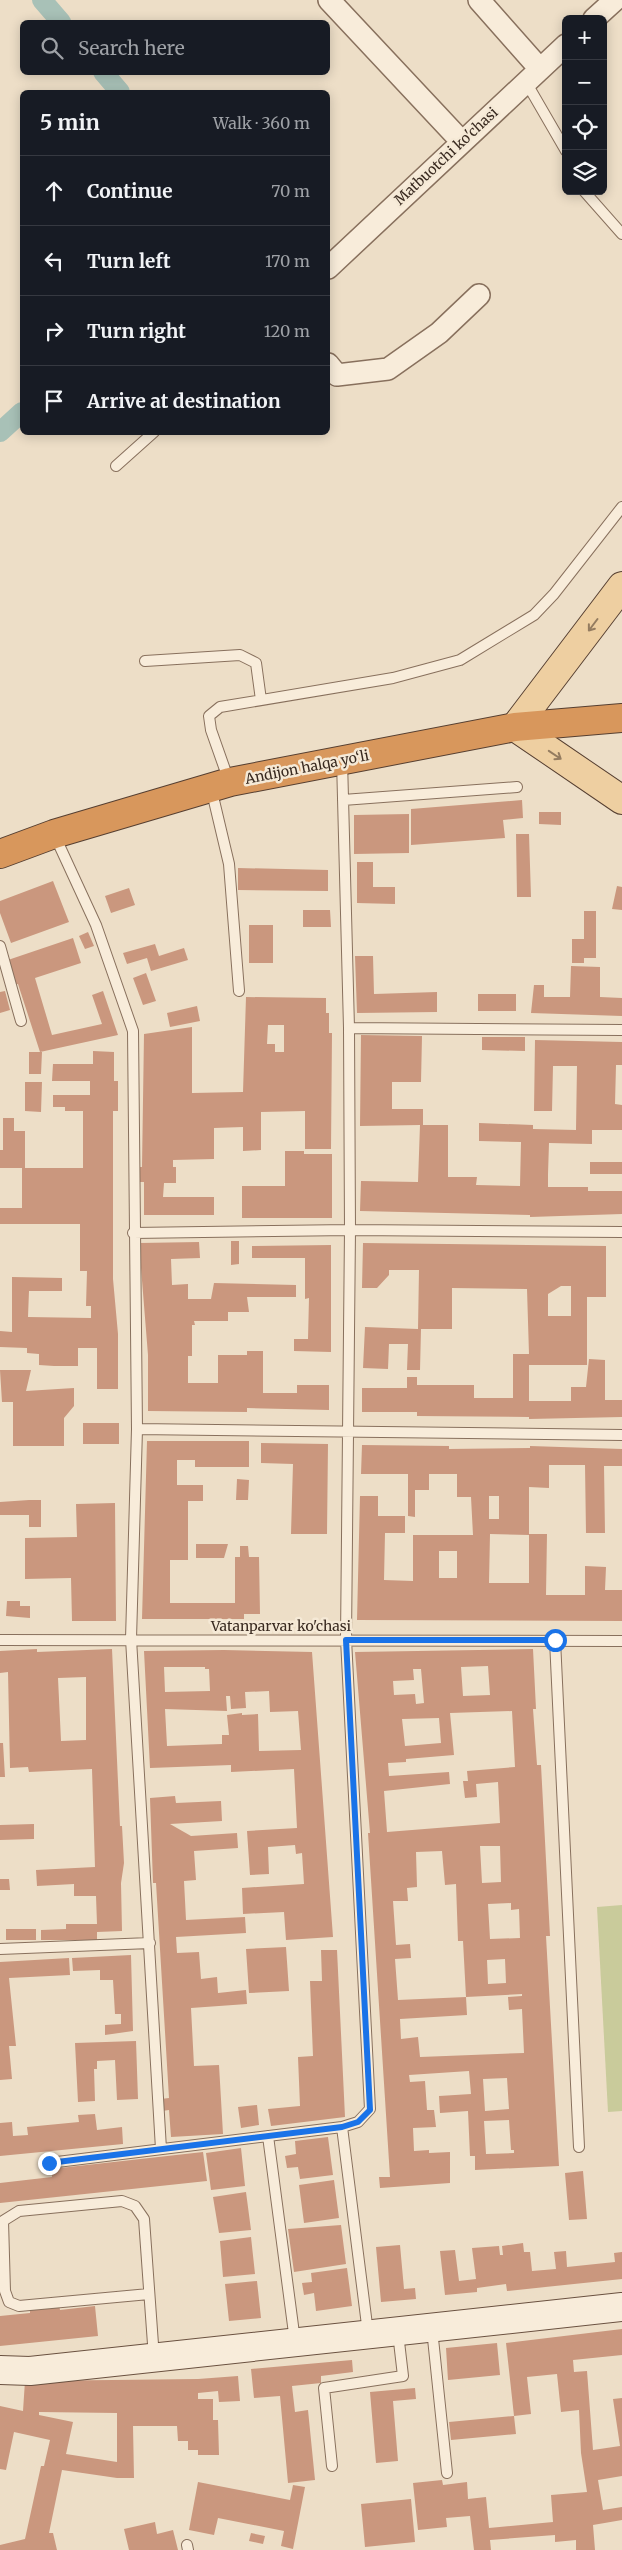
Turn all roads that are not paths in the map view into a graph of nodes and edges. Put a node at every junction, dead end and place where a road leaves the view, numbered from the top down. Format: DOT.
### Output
graph roads {
  1 [pos="329,0"];
  2 [pos="479,0"];
  3 [pos="615,0"];
  4 [pos="598,15"];
  5 [pos="562,49"];
  6 [pos="533,76"];
  7 [pos="462,142"];
  8 [pos="566,150"];
  9 [pos="588,195"];
  10 [pos="622,234"];
  11 [pos="330,266"];
  12 [pos="480,295"];
  13 [pos="330,366"];
  14 [pos="151,435"];
  15 [pos="116,466"];
  16 [pos="622,506"];
  17 [pos="622,586"];
  18 [pos="145,661"];
  19 [pos="261,700"];
  20 [pos="622,718"];
  21 [pos="515,727"];
  22 [pos="342,759"];
  23 [pos="220,785"];
  24 [pos="518,787"];
  25 [pos="343,800"];
  26 [pos="622,800"];
  27 [pos="54,834"];
  28 [pos="0,854"];
  29 [pos="0,946"];
  30 [pos="239,991"];
  31 [pos="21,1021"];
  32 [pos="349,1028"];
  33 [pos="622,1030"];
  34 [pos="350,1230"];
  35 [pos="622,1232"];
  36 [pos="133,1233"];
  37 [pos="137,1429"];
  38 [pos="348,1433"];
  39 [pos="622,1435"];
  40 [pos="0,1640"];
  41 [pos="131,1640"];
  42 [pos="346,1640"];
  43 [pos="555,1640"];
  44 [pos="622,1641"];
  45 [pos="150,1943"];
  46 [pos="0,1949"];
  47 [pos="342,2127"];
  48 [pos="268,2136"];
  49 [pos="579,2147"];
  50 [pos="161,2149"];
  51 [pos="49,2163"];
  52 [pos="150,2294"];
  53 [pos="622,2307"];
  54 [pos="432,2328"];
  55 [pos="398,2332"];
  56 [pos="368,2334"];
  57 [pos="295,2342"];
  58 [pos="154,2359"];
  59 [pos="0,2370"];
  60 [pos="332,2466"];
  61 [pos="447,2473"];
  1 -- 7 [label="street"];
  2 -- 6 [label="street"];
  3 -- 4 [label="street"];
  5 -- 6 [label="street, Matbuotchi ko'chasi"];
  6 -- 7 [label="street, Matbuotchi ko'chasi"];
  6 -- 8 [label="lane"];
  7 -- 11 [label="street, Matbuotchi ko'chasi"];
  9 -- 10 [label="lane"];
  12 -- 13 [label="street"];
  14 -- 15 [label="lane"];
  16 -- 19 [label="lane"];
  17 -- 21 [label="main road, one-way"];
  18 -- 19 [label="lane"];
  19 -- 23 [label="lane"];
  20 -- 21 [label="highway, Andijon halqa yo‘li"];
  21 -- 22 [label="highway, Andijon halqa yo‘li"];
  21 -- 26 [label="main road, one-way"];
  22 -- 23 [label="highway, Andijon halqa yo‘li"];
  22 -- 25 [label="lane"];
  23 -- 27 [label="highway, Andijon halqa yo‘li"];
  23 -- 30 [label="lane"];
  24 -- 25 [label="lane"];
  25 -- 32 [label="lane"];
  27 -- 28 [label="highway, Andijon halqa yo‘li"];
  27 -- 36 [label="lane"];
  29 -- 31 [label="lane"];
  32 -- 33 [label="lane"];
  32 -- 34 [label="lane"];
  34 -- 35 [label="lane"];
  34 -- 36 [label="lane"];
  34 -- 38 [label="lane"];
  36 -- 37 [label="lane"];
  37 -- 38 [label="lane"];
  37 -- 41 [label="lane"];
  38 -- 39 [label="lane"];
  38 -- 42 [label="lane"];
  40 -- 41 [label="lane, Vatanparvar ko'chasi"];
  41 -- 42 [label="lane, Vatanparvar ko'chasi"];
  41 -- 45 [label="lane"];
  42 -- 43 [label="lane, Vatanparvar ko'chasi"];
  42 -- 47 [label="lane"];
  43 -- 44 [label="lane, Vatanparvar ko'chasi"];
  43 -- 49 [label="lane"];
  45 -- 46 [label="lane"];
  45 -- 50 [label="lane"];
  47 -- 48 [label="lane"];
  47 -- 56 [label="lane"];
  48 -- 50 [label="lane"];
  48 -- 57 [label="lane"];
  50 -- 51 [label="lane"];
  52 -- 52 [label="lane"];
  52 -- 58 [label="lane"];
  53 -- 54 [label="street"];
  54 -- 55 [label="street"];
  54 -- 61 [label="lane"];
  55 -- 56 [label="street"];
  55 -- 60 [label="lane"];
  56 -- 57 [label="street"];
  57 -- 58 [label="street"];
  58 -- 59 [label="street"];
}
